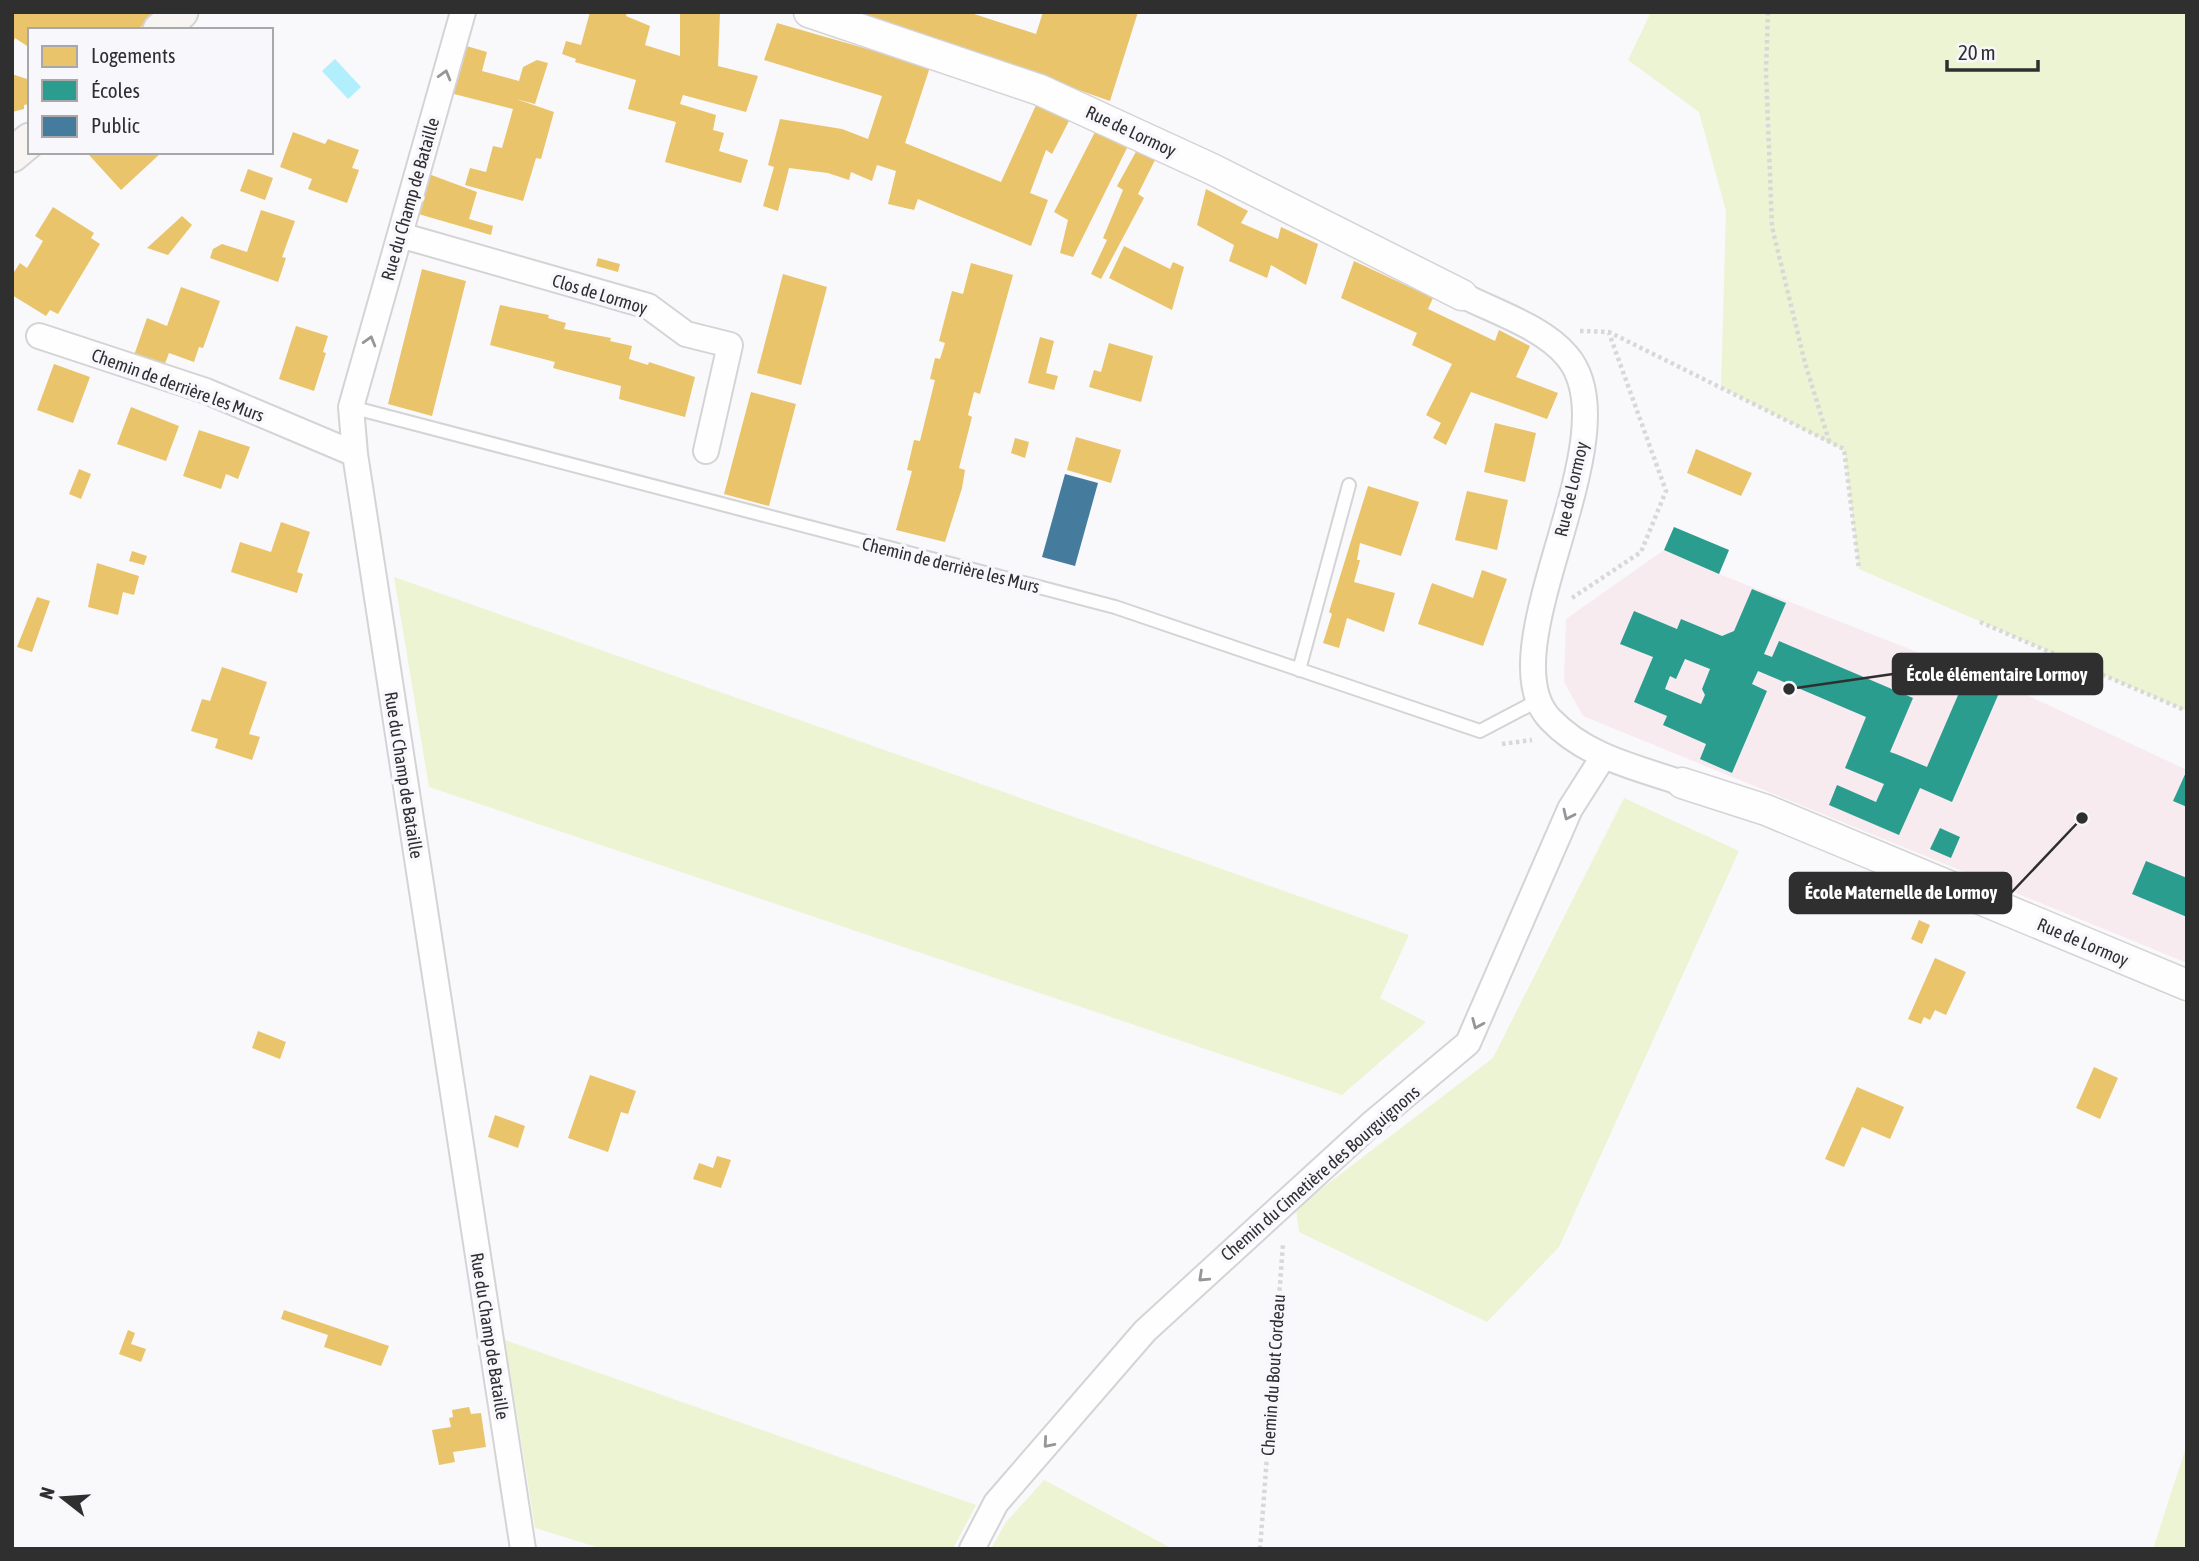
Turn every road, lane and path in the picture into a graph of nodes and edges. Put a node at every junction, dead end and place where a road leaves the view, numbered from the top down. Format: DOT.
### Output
graph roads {
  1 [pos="181,12"];
  2 [pos="463,12"];
  3 [pos="809,12"];
  4 [pos="1768,12"];
  5 [pos="162,28"];
  6 [pos="28,142"];
  7 [pos="12,155"];
  8 [pos="400,235"];
  9 [pos="1462,295"];
  10 [pos="1528,328"];
  11 [pos="1609,332"];
  12 [pos="39,336"];
  13 [pos="351,407"];
  14 [pos="1829,442"];
  15 [pos="706,451"];
  16 [pos="355,454"];
  17 [pos="1349,485"];
  18 [pos="1859,569"];
  19 [pos="1540,620"];
  20 [pos="1980,622"];
  21 [pos="1299,670"];
  22 [pos="1539,700"];
  23 [pos="2187,712"];
  24 [pos="1603,757"];
  25 [pos="1682,783"];
  26 [pos="2187,985"];
  27 [pos="1286,1201"];
  28 [pos="523,1549"];
  29 [pos="972,1549"];
  30 [pos="1260,1549"];
  1 -- 5 [label="main road"];
  8 -- 2 [label="street, Rue du Champ de Bataille, one-way"];
  3 -- 9 [label="street, Rue de Lormoy"];
  4 -- 14 [label="path"];
  6 -- 7 [label="main road"];
  13 -- 8 [label="street, Rue du Champ de Bataille, one-way"];
  8 -- 15 [label="street, Clos de Lormoy"];
  9 -- 10 [label="street, Rue de Lormoy"];
  10 -- 11 [label="path"];
  10 -- 19 [label="street, Rue de Lormoy"];
  11 -- 14 [label="path"];
  11 -- 19 [label="path"];
  12 -- 16 [label="street, Chemin de derrière les Murs"];
  13 -- 16 [label="street, Rue du Champ de Bataille"];
  13 -- 21 [label="lane, Chemin de derrière les Murs"];
  14 -- 18 [label="path"];
  16 -- 28 [label="street, Rue du Champ de Bataille"];
  17 -- 21 [label="lane"];
  19 -- 22 [label="street, Rue de Lormoy"];
  20 -- 23 [label="path"];
  21 -- 22 [label="lane, Chemin de derrière les Murs"];
  22 -- 24 [label="street, Rue de Lormoy"];
  24 -- 25 [label="street, Rue de Lormoy"];
  24 -- 27 [label="street, Chemin du Cimetière des Bourguignons, one-way"];
  25 -- 26 [label="street, Rue de Lormoy"];
  27 -- 29 [label="street, Chemin du Cimetière des Bourguignons, one-way"];
  27 -- 30 [label="path, Chemin du Bout Cordeau"];
}
